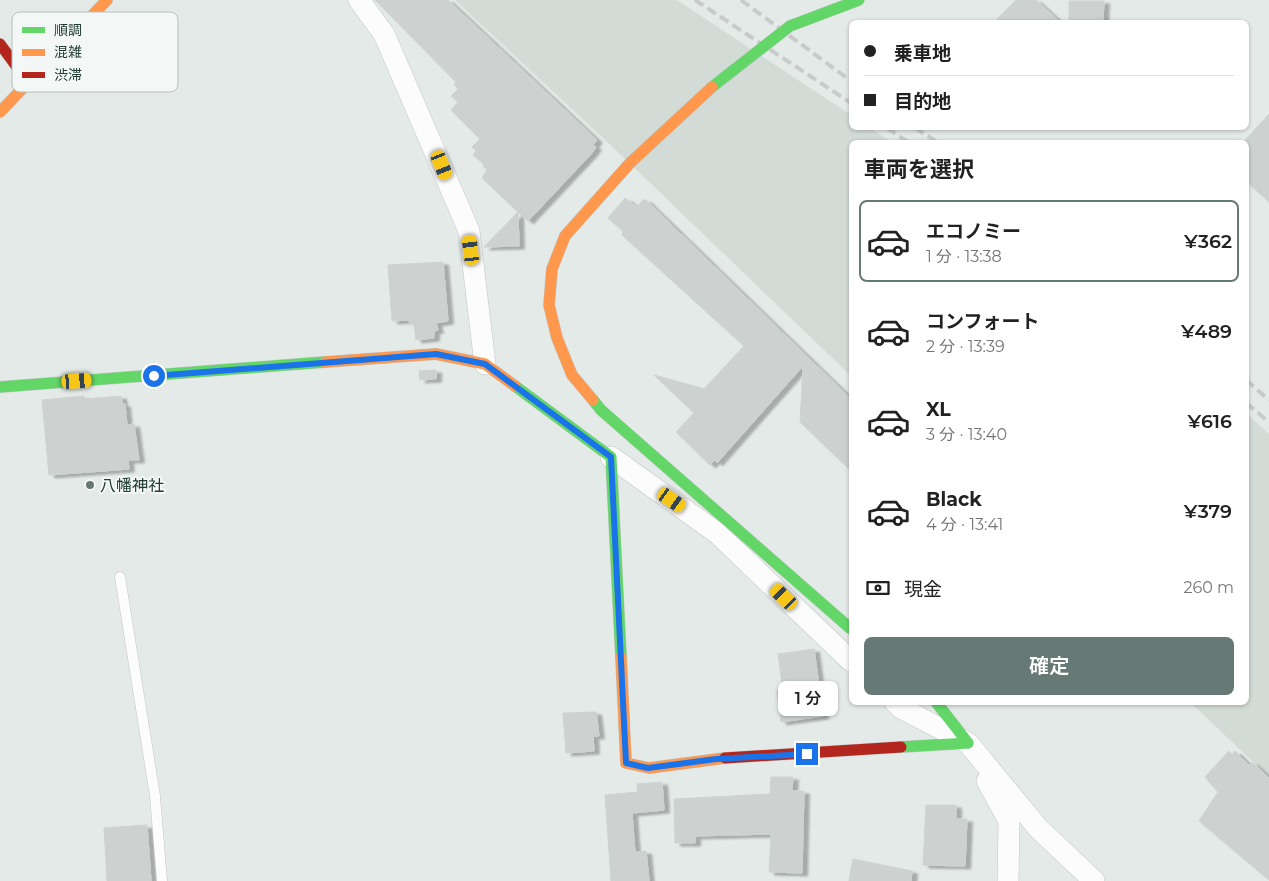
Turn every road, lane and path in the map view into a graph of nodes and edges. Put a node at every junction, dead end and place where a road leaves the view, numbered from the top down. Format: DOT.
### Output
graph roads {
  1 [pos="107,0"];
  2 [pos="360,0"];
  3 [pos="859,0"];
  4 [pos="95,12"];
  5 [pos="0,44"];
  6 [pos="12,60"];
  7 [pos="19,92"];
  8 [pos="0,112"];
  9 [pos="485,364"];
  10 [pos="0,387"];
  11 [pos="611,457"];
  12 [pos="120,577"];
  13 [pos="849,627"];
  14 [pos="849,659"];
  15 [pos="898,705"];
  16 [pos="938,705"];
  17 [pos="968,743"];
  18 [pos="162,881"];
  19 [pos="1008,881"];
  20 [pos="1094,881"];
  1 -- 4 [label="street"];
  2 -- 9 [label="street"];
  3 -- 13 [label="street, bridge"];
  5 -- 6 [label="street"];
  7 -- 8 [label="street"];
  9 -- 10 [label="street"];
  9 -- 11 [label="street"];
  11 -- 14 [label="street"];
  11 -- 17 [label="street"];
  12 -- 18 [label="lane"];
  15 -- 17 [label="street"];
  16 -- 17 [label="street"];
  17 -- 19 [label="street"];
  17 -- 20 [label="street"];
}
